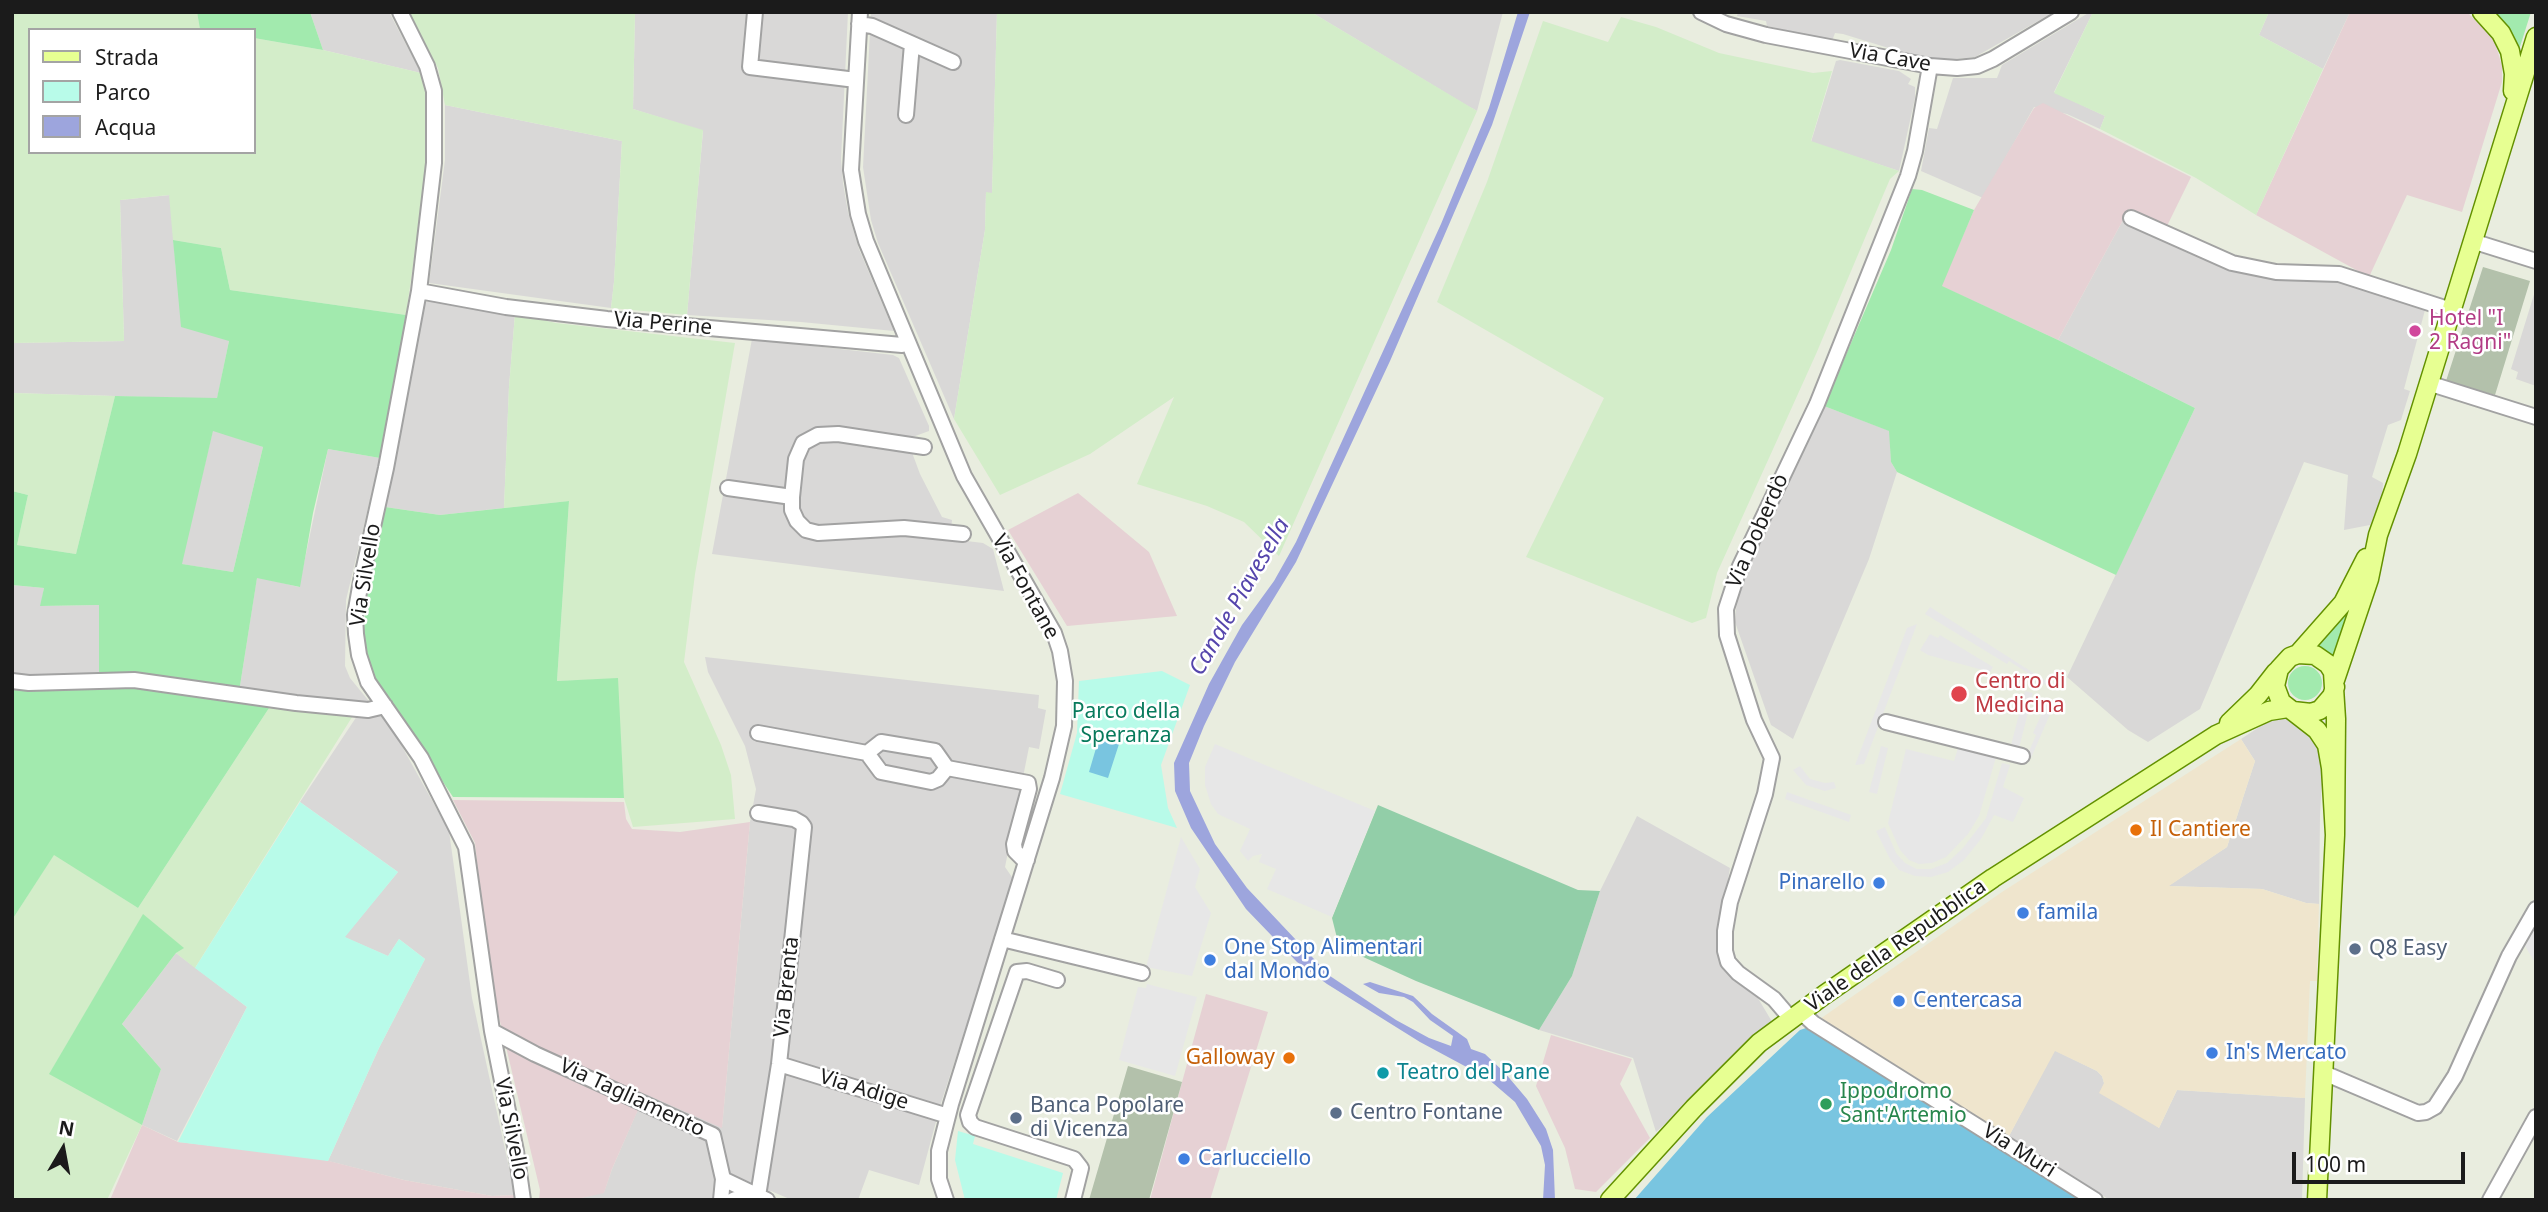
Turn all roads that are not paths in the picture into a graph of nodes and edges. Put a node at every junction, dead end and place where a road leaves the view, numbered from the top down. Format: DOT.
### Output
graph roads {
  1 [pos="400,12"];
  2 [pos="755,12"];
  3 [pos="1701,12"];
  4 [pos="2071,12"];
  5 [pos="2482,12"];
  6 [pos="860,18"];
  7 [pos="2536,37"];
  8 [pos="912,44"];
  9 [pos="953,62"];
  10 [pos="1930,66"];
  11 [pos="856,80"];
  12 [pos="906,115"];
  13 [pos="2510,119"];
  14 [pos="2131,218"];
  15 [pos="2472,241"];
  16 [pos="2536,261"];
  17 [pos="419,291"];
  18 [pos="2451,310"];
  19 [pos="908,342"];
  20 [pos="2428,383"];
  21 [pos="2536,417"];
  22 [pos="924,447"];
  23 [pos="728,488"];
  24 [pos="792,497"];
  25 [pos="963,534"];
  26 [pos="2378,534"];
  27 [pos="2369,579"];
  28 [pos="2298,654"];
  29 [pos="2279,668"];
  30 [pos="12,681"];
  31 [pos="2335,683"];
  32 [pos="385,706"];
  33 [pos="2291,710"];
  34 [pos="1886,722"];
  35 [pos="758,733"];
  36 [pos="2216,735"];
  37 [pos="867,753"];
  38 [pos="2022,756"];
  39 [pos="947,768"];
  40 [pos="1052,778"];
  41 [pos="1028,783"];
  42 [pos="758,813"];
  43 [pos="2335,835"];
  44 [pos="1027,860"];
  45 [pos="2536,909"];
  46 [pos="1002,939"];
  47 [pos="1142,973"];
  48 [pos="1057,980"];
  49 [pos="1797,1016"];
  50 [pos="492,1031"];
  51 [pos="535,1054"];
  52 [pos="498,1062"];
  53 [pos="779,1064"];
  54 [pos="962,1069"];
  55 [pos="2324,1073"];
  56 [pos="982,1075"];
  57 [pos="948,1116"];
  58 [pos="2536,1117"];
  59 [pos="725,1193"];
  60 [pos="762,1198"];
  61 [pos="523,1200"];
  62 [pos="946,1200"];
  63 [pos="1073,1200"];
  64 [pos="1610,1200"];
  65 [pos="2095,1200"];
  66 [pos="2317,1200"];
  67 [pos="2490,1200"];
  1 -- 17 [label="street, Via Silvello"];
  2 -- 11 [label="street"];
  3 -- 10 [label="street, Via Cave"];
  4 -- 10 [label="street, Via Cave"];
  5 -- 13 [label="main road"];
  6 -- 8 [label="street, Via Fontane"];
  6 -- 11 [label="street, Via Fontane"];
  7 -- 13 [label="main road"];
  8 -- 9 [label="street, Via Fontane"];
  8 -- 12 [label="street"];
  10 -- 49 [label="street, Via Doberdò"];
  11 -- 19 [label="street, Via Fontane"];
  13 -- 15 [label="main road"];
  14 -- 18 [label="street"];
  15 -- 16 [label="street"];
  15 -- 18 [label="main road"];
  17 -- 19 [label="street, Via Perine"];
  17 -- 32 [label="street, Via Silvello"];
  18 -- 20 [label="main road"];
  19 -- 40 [label="street, Via Fontane"];
  20 -- 21 [label="street"];
  20 -- 26 [label="main road"];
  22 -- 24 [label="street"];
  23 -- 24 [label="street"];
  24 -- 25 [label="street"];
  26 -- 27 [label="main road"];
  26 -- 28 [label="main road"];
  27 -- 31 [label="main road"];
  27 -- 43 [label="main road"];
  28 -- 29 [label="main road"];
  28 -- 31 [label="main road"];
  29 -- 33 [label="main road"];
  29 -- 36 [label="main road"];
  30 -- 32 [label="street"];
  31 -- 33 [label="main road"];
  31 -- 43 [label="main road"];
  32 -- 50 [label="street, Via Silvello"];
  33 -- 36 [label="main road"];
  33 -- 43 [label="main road"];
  34 -- 38 [label="street"];
  35 -- 37 [label="street"];
  36 -- 49 [label="main road, Viale della Repubblica"];
  37 -- 39 [label="street"];
  37 -- 39 [label="street"];
  39 -- 41 [label="street"];
  40 -- 41 [label="street"];
  40 -- 44 [label="street, Via Fontane"];
  41 -- 44 [label="street"];
  42 -- 53 [label="street, Via Brenta"];
  43 -- 55 [label="main road"];
  44 -- 46 [label="street, Via Fontane"];
  45 -- 55 [label="street"];
  46 -- 47 [label="street"];
  46 -- 54 [label="street, Via Fontane"];
  48 -- 56 [label="street"];
  49 -- 64 [label="main road, Viale della Repubblica"];
  49 -- 65 [label="street, Via Muri"];
  50 -- 51 [label="street, Via Tagliamento"];
  50 -- 52 [label="street, Via Silvello"];
  51 -- 52 [label="street, Via Tagliamento"];
  51 -- 59 [label="street, Via Tagliamento"];
  52 -- 61 [label="street, Via Silvello"];
  53 -- 57 [label="street, Via Adige"];
  53 -- 60 [label="street, Via Brenta"];
  54 -- 56 [label="street"];
  54 -- 57 [label="street, Via Fontane"];
  55 -- 66 [label="main road"];
  56 -- 63 [label="street"];
  57 -- 62 [label="street, Via Fontane"];
  58 -- 67 [label="street"];
  59 -- 60 [label="street"];
  59 -- 60 [label="street"];
}
